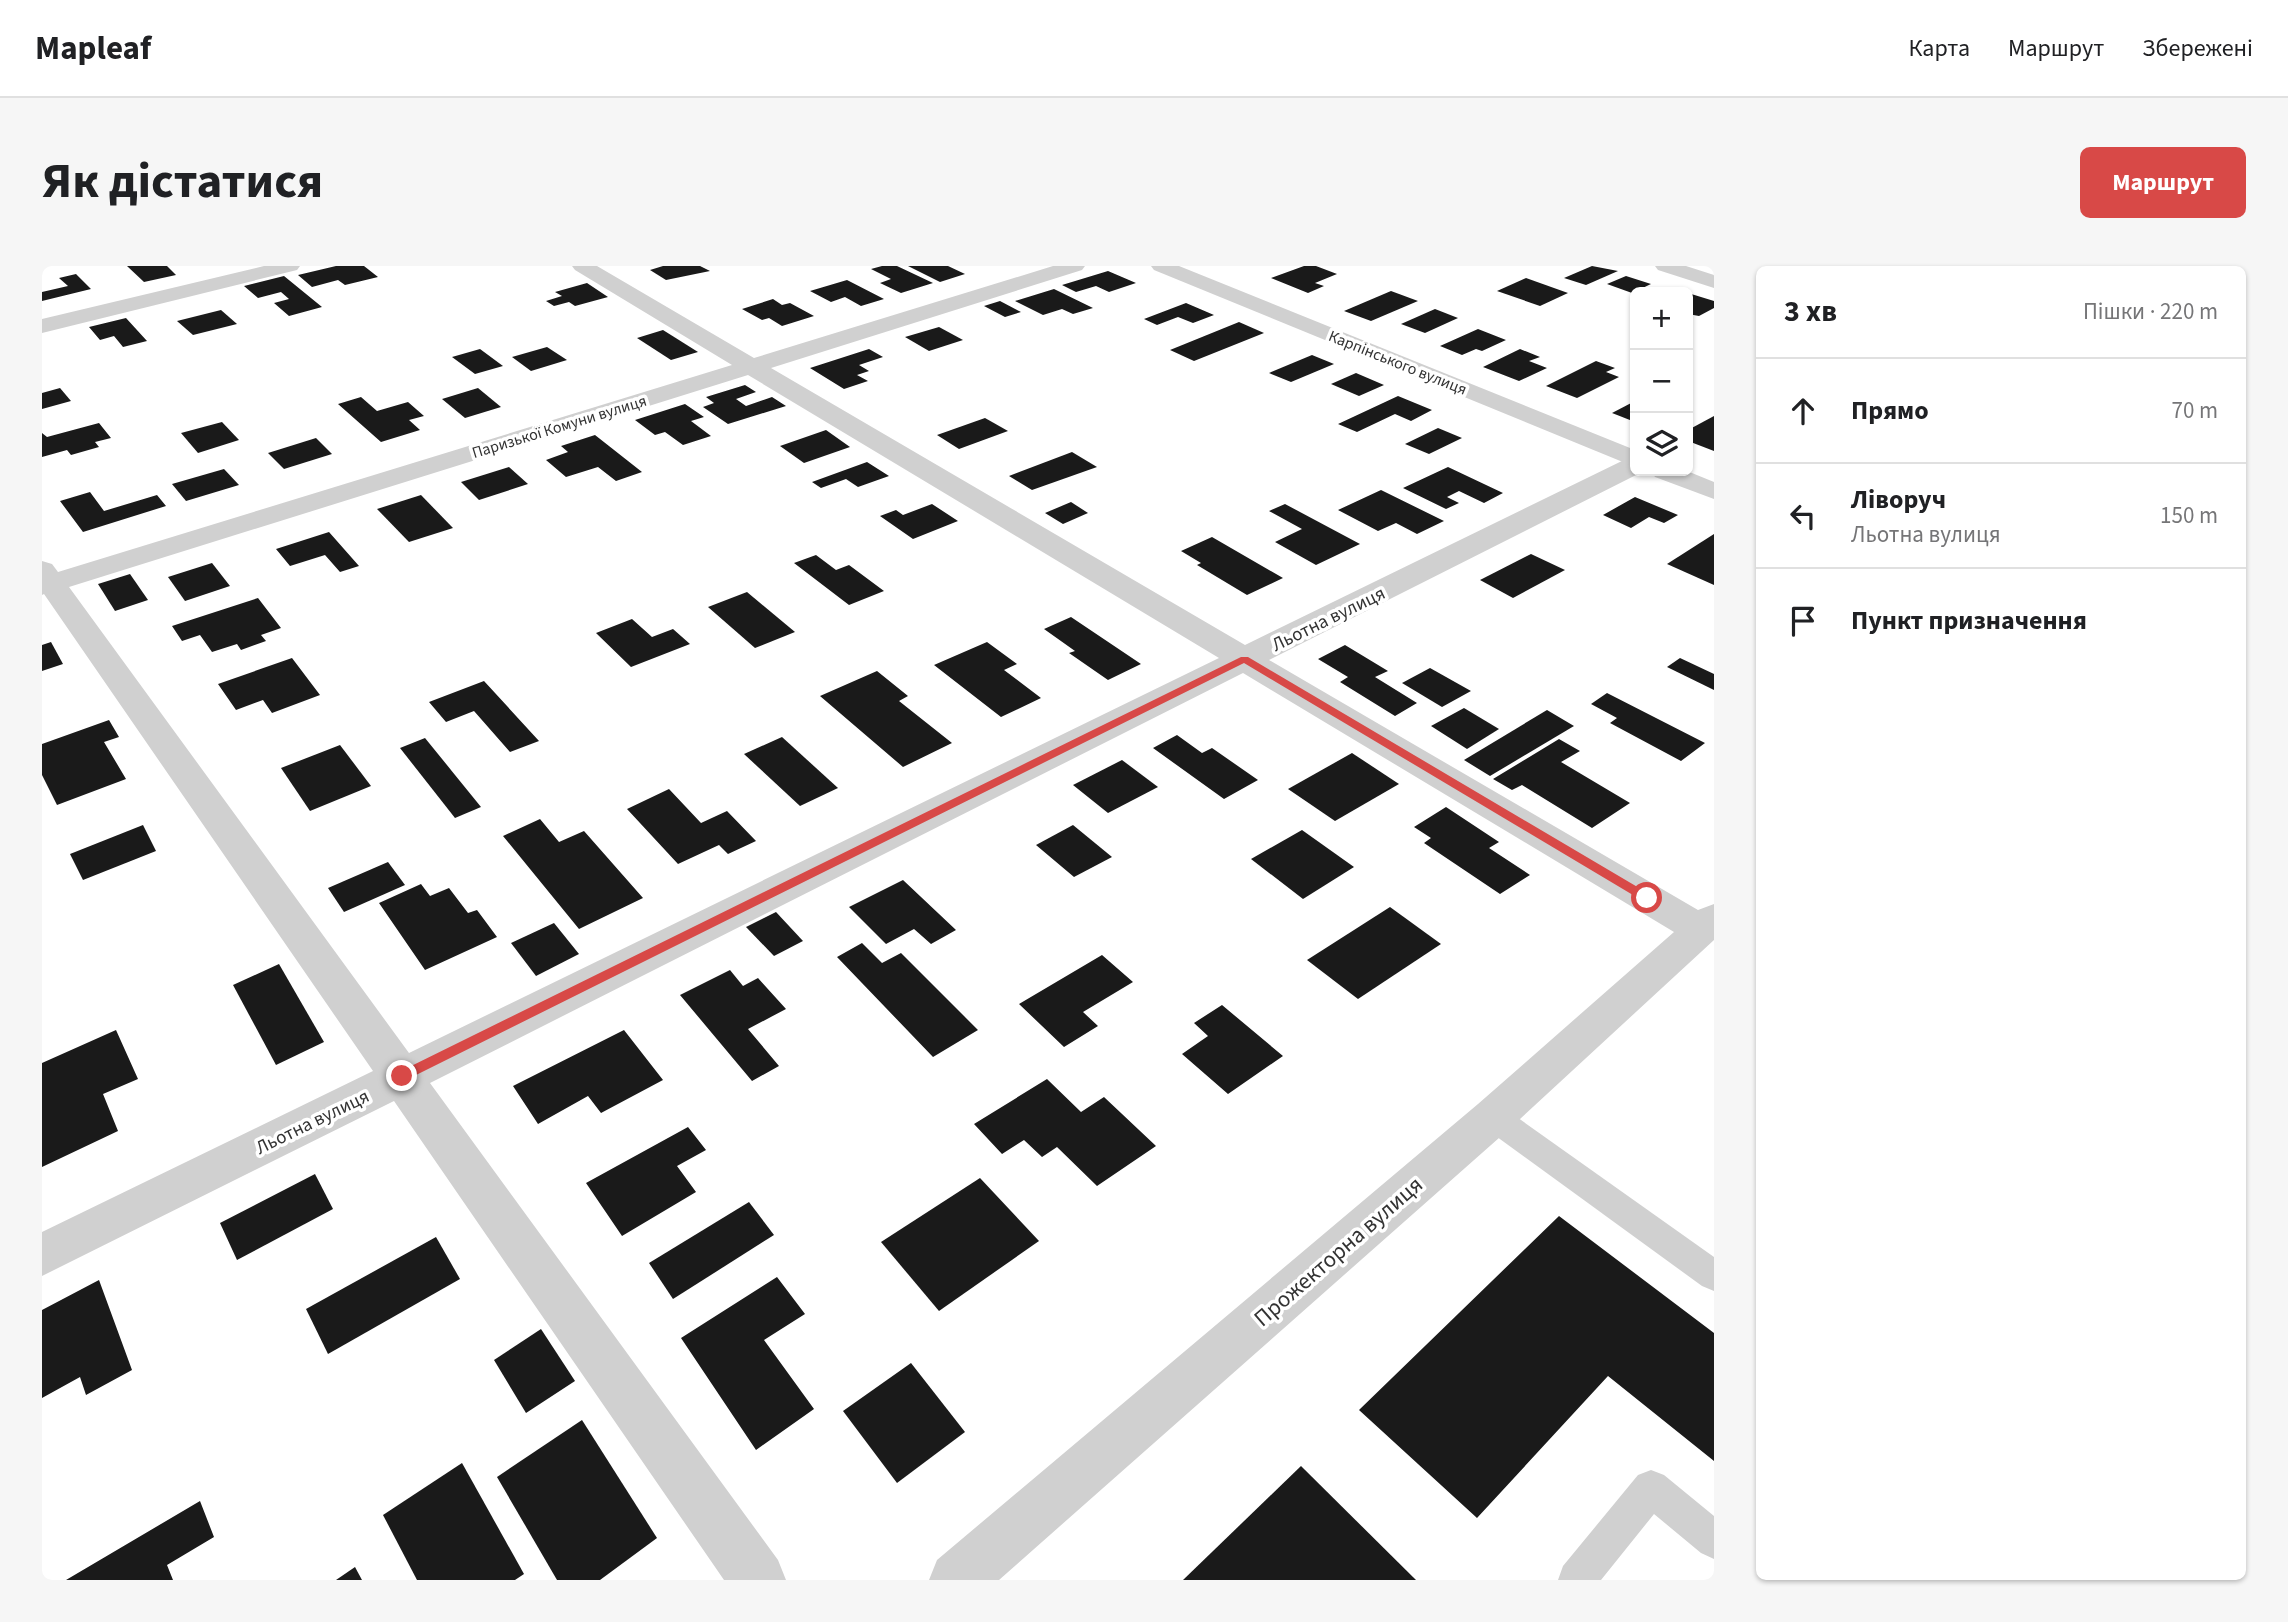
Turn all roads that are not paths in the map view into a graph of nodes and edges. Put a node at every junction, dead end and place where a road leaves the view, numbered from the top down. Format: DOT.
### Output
graph roads {
  1 [pos="290,266"];
  2 [pos="582,266"];
  3 [pos="1075,266"];
  4 [pos="1161,266"];
  5 [pos="1665,266"];
  6 [pos="1714,282"];
  7 [pos="42,326"];
  8 [pos="751,366"];
  9 [pos="1630,457"];
  10 [pos="1630,467"];
  11 [pos="1676,476"];
  12 [pos="1714,491"];
  13 [pos="45,579"];
  14 [pos="1244,659"];
  15 [pos="1707,924"];
  16 [pos="402,1076"];
  17 [pos="1493,1117"];
  18 [pos="42,1255"];
  19 [pos="1714,1276"];
  20 [pos="1714,1540"];
  21 [pos="758,1580"];
  22 [pos="957,1580"];
  23 [pos="1577,1580"];
  1 -- 7 [label="street"];
  2 -- 8 [label="street"];
  3 -- 8 [label="street, Паризької Комуни вулиця"];
  4 -- 9 [label="street, Карпінського вулиця"];
  5 -- 6 [label="street"];
  8 -- 13 [label="street, Паризької Комуни вулиця"];
  8 -- 14 [label="street"];
  10 -- 14 [label="street, Льотна вулиця"];
  11 -- 12 [label="street"];
  13 -- 16 [label="street"];
  14 -- 15 [label="street"];
  14 -- 16 [label="street, Льотна вулиця"];
  15 -- 17 [label="street, Прожекторна вулиця"];
  16 -- 18 [label="street, Льотна вулиця"];
  16 -- 21 [label="street"];
  17 -- 19 [label="lane"];
  17 -- 22 [label="street, Прожекторна вулиця"];
  20 -- 23 [label="lane"];
}
